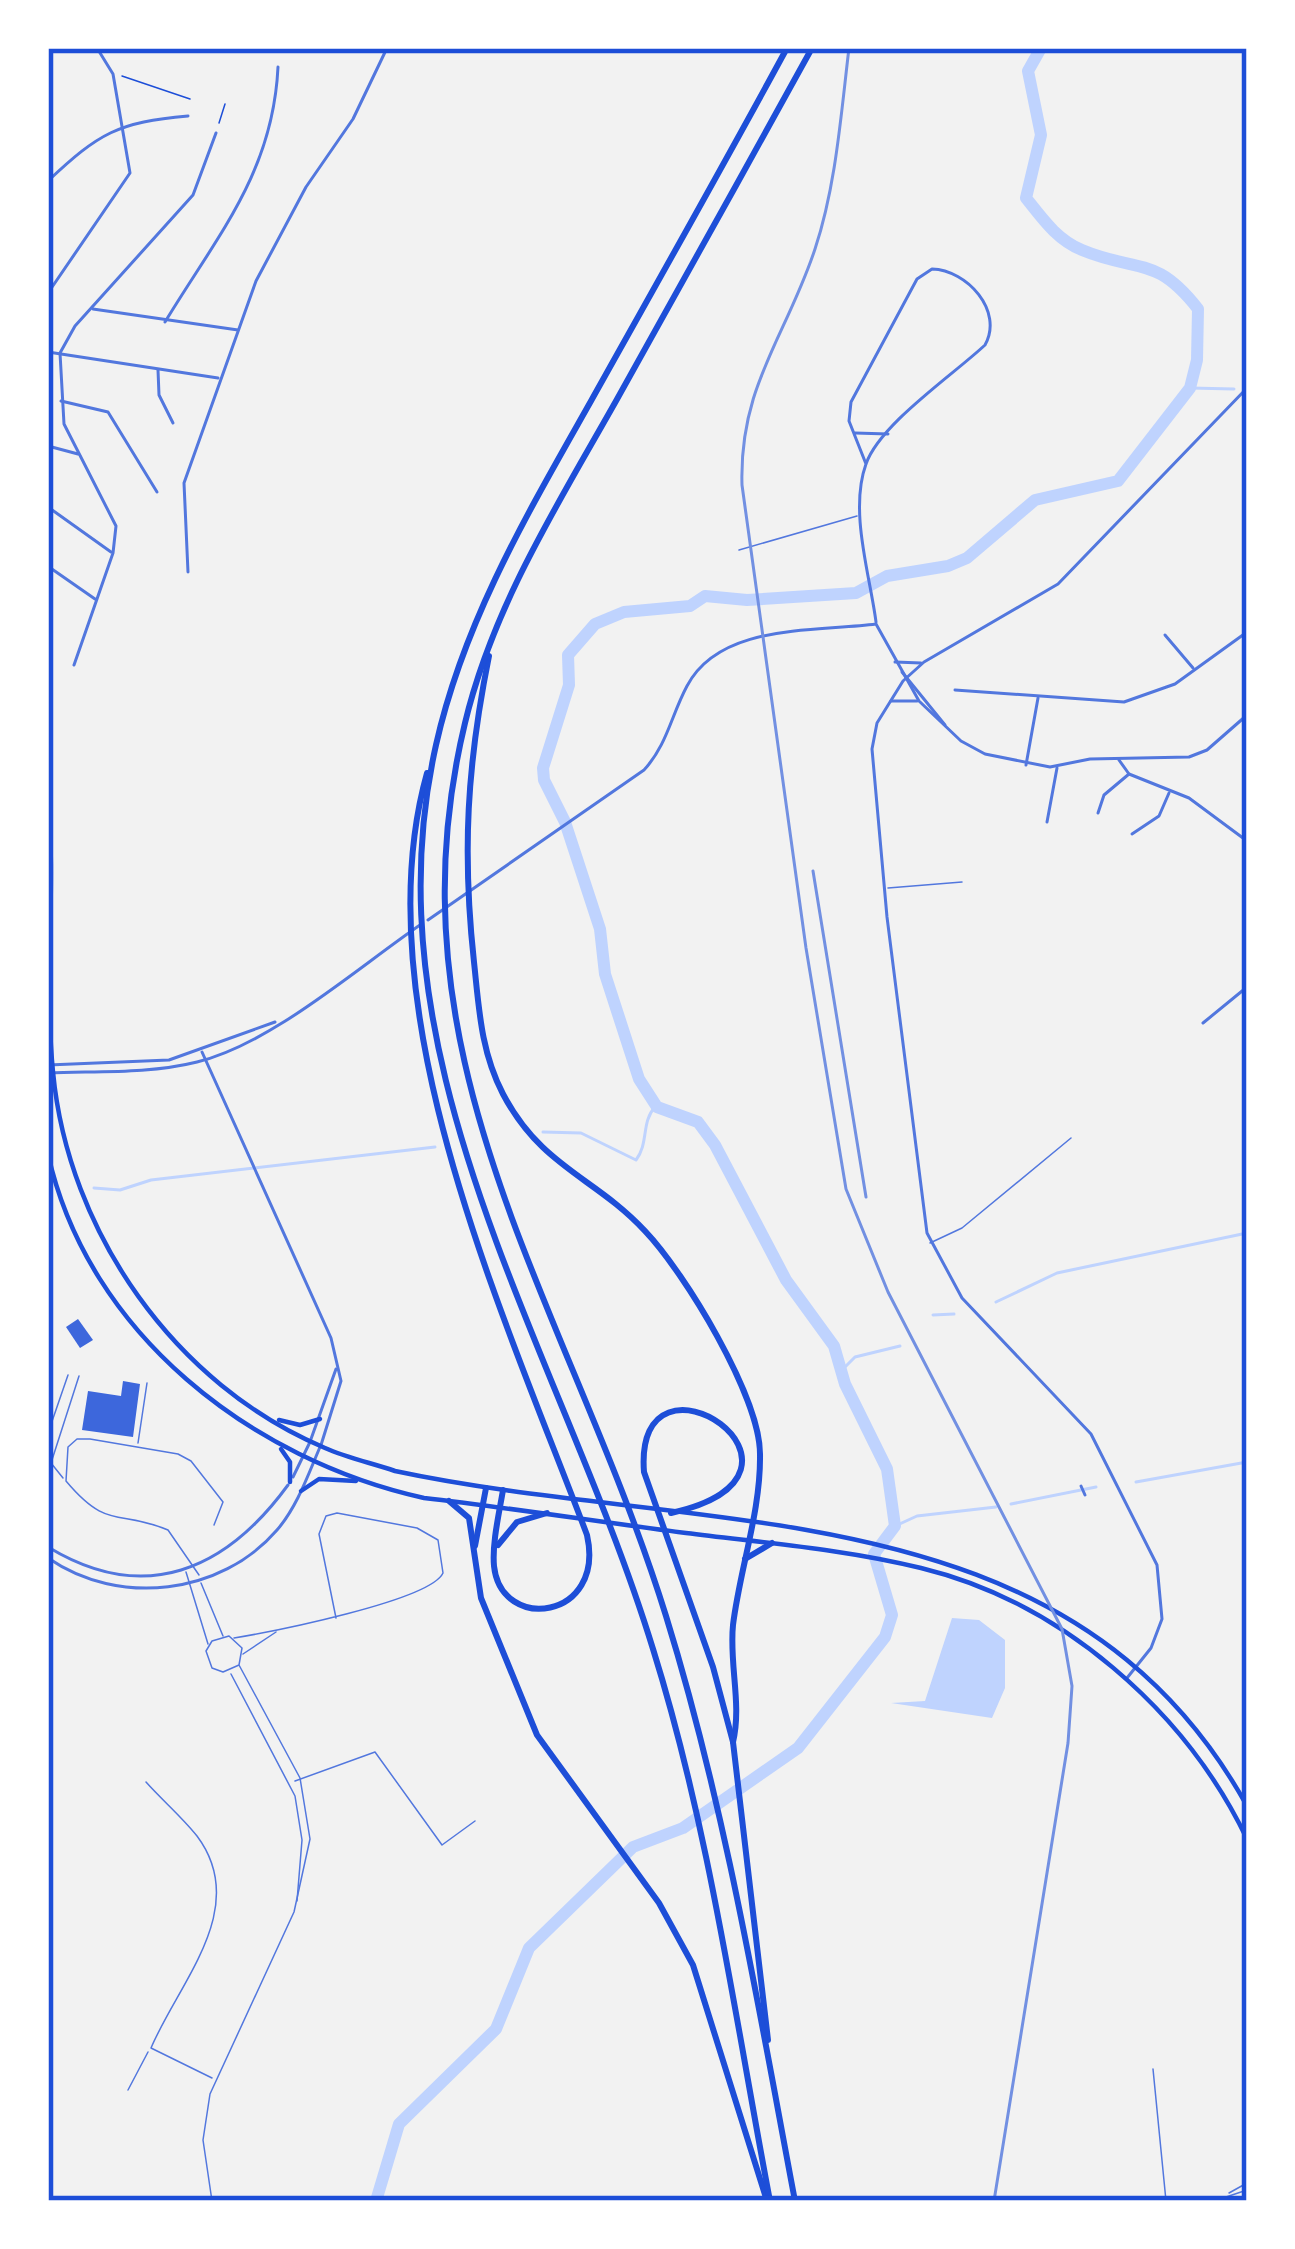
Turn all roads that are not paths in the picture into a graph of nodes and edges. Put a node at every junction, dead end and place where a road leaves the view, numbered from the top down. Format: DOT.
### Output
graph roads {
  1 [pos="97,48"];
  2 [pos="386,48"];
  3 [pos="787,48"];
  4 [pos="812,48"];
  5 [pos="278,67"];
  6 [pos="188,116"];
  7 [pos="122,123"];
  8 [pos="216,133"];
  9 [pos="48,182"];
  10 [pos="48,293"];
  11 [pos="92,309"];
  12 [pos="165,322"];
  13 [pos="240,330"];
  14 [pos="48,352"];
  15 [pos="60,353"];
  16 [pos="158,368"];
  17 [pos="221,378"];
  18 [pos="1247,388"];
  19 [pos="59,400"];
  20 [pos="173,423"];
  21 [pos="854,433"];
  22 [pos="888,434"];
  23 [pos="48,446"];
  24 [pos="79,454"];
  25 [pos="866,464"];
  26 [pos="158,492"];
  27 [pos="48,507"];
  28 [pos="861,515"];
  29 [pos="739,550"];
  30 [pos="112,553"];
  31 [pos="49,567"];
  32 [pos="188,572"];
  33 [pos="97,600"];
  34 [pos="876,624"];
  35 [pos="1247,632"];
  36 [pos="493,635"];
  37 [pos="1165,635"];
  38 [pos="893,662"];
  39 [pos="925,662"];
  40 [pos="74,665"];
  41 [pos="1194,669"];
  42 [pos="906,678"];
  43 [pos="955,690"];
  44 [pos="1039,697"];
  45 [pos="919,701"];
  46 [pos="888,702"];
  47 [pos="1247,715"];
  48 [pos="950,731"];
  49 [pos="436,742"];
  50 [pos="1118,758"];
  51 [pos="1026,765"];
  52 [pos="1057,766"];
  53 [pos="1129,774"];
  54 [pos="1170,790"];
  55 [pos="48,797"];
  56 [pos="1098,813"];
  57 [pos="1047,822"];
  58 [pos="1132,834"];
  59 [pos="1247,841"];
  60 [pos="962,882"];
  61 [pos="884,888"];
  62 [pos="1247,987"];
  63 [pos="283,1019"];
  64 [pos="1203,1023"];
  65 [pos="202,1052"];
  66 [pos="203,1061"];
  67 [pos="50,1069"];
  68 [pos="1071,1138"];
  69 [pos="48,1154"];
  70 [pos="930,1243"];
  71 [pos="337,1367"];
  72 [pos="68,1375"];
  73 [pos="79,1376"];
  74 [pos="146,1383"];
  75 [pos="267,1418"];
  76 [pos="320,1419"];
  77 [pos="48,1433"];
  78 [pos="310,1441"];
  79 [pos="279,1446"];
  80 [pos="138,1447"];
  81 [pos="321,1447"];
  82 [pos="304,1456"];
  83 [pos="315,1460"];
  84 [pos="50,1461"];
  85 [pos="362,1480"];
  86 [pos="66,1481"];
  87 [pos="290,1482"];
  88 [pos="1081,1486"];
  89 [pos="487,1488"];
  90 [pos="503,1490"];
  91 [pos="301,1491"];
  92 [pos="1084,1495"];
  93 [pos="449,1501"];
  94 [pos="483,1506"];
  95 [pos="500,1508"];
  96 [pos="668,1512"];
  97 [pos="550,1514"];
  98 [pos="750,1524"];
  99 [pos="214,1525"];
  100 [pos="746,1540"];
  101 [pos="772,1543"];
  102 [pos="48,1547"];
  103 [pos="473,1550"];
  104 [pos="495,1552"];
  105 [pos="186,1556"];
  106 [pos="48,1558"];
  107 [pos="742,1564"];
  108 [pos="196,1567"];
  109 [pos="186,1570"];
  110 [pos="201,1581"];
  111 [pos="190,1583"];
  112 [pos="336,1618"];
  113 [pos="280,1630"];
  114 [pos="223,1636"];
  115 [pos="233,1638"];
  116 [pos="208,1645"];
  117 [pos="243,1654"];
  118 [pos="239,1665"];
  119 [pos="1137,1666"];
  120 [pos="229,1672"];
  121 [pos="1126,1679"];
  122 [pos="734,1747"];
  123 [pos="300,1778"];
  124 [pos="146,1782"];
  125 [pos="292,1784"];
  126 [pos="1247,1805"];
  127 [pos="475,1821"];
  128 [pos="1247,1839"];
  129 [pos="297,1905"];
  130 [pos="151,2048"];
  131 [pos="766,2050"];
  132 [pos="1153,2069"];
  133 [pos="215,2080"];
  134 [pos="128,2090"];
  135 [pos="1247,2183"];
  136 [pos="1247,2190"];
  137 [pos="1226,2196"];
  138 [pos="212,2201"];
  139 [pos="768,2201"];
  140 [pos="795,2201"];
  141 [pos="1166,2201"];
  142 [pos="1214,2201"];
  1 -- 7 [label="street"];
  2 -- 13 [label="street"];
  3 -- 49 [label="highway"];
  4 -- 36 [label="highway"];
  5 -- 12 [label="street"];
  6 -- 7 [label="street"];
  7 -- 9 [label="street"];
  7 -- 10 [label="street"];
  8 -- 11 [label="street"];
  11 -- 12 [label="street"];
  11 -- 15 [label="street"];
  12 -- 13 [label="street"];
  13 -- 17 [label="street"];
  14 -- 15 [label="street"];
  15 -- 16 [label="street"];
  15 -- 19 [label="street"];
  16 -- 17 [label="street"];
  16 -- 20 [label="street"];
  17 -- 32 [label="street"];
  18 -- 39 [label="street"];
  19 -- 24 [label="street"];
  19 -- 26 [label="street"];
  21 -- 22 [label="street"];
  21 -- 22 [label="street"];
  21 -- 25 [label="street"];
  22 -- 25 [label="street"];
  23 -- 24 [label="street"];
  24 -- 30 [label="street"];
  25 -- 28 [label="street"];
  27 -- 30 [label="street"];
  28 -- 29 [label="lane"];
  28 -- 34 [label="street"];
  30 -- 33 [label="street"];
  31 -- 33 [label="street"];
  33 -- 40 [label="street"];
  34 -- 38 [label="street"];
  34 -- 63 [label="street"];
  35 -- 41 [label="street"];
  36 -- 98 [label="highway"];
  36 -- 131 [label="highway"];
  37 -- 41 [label="street"];
  38 -- 39 [label="street"];
  38 -- 42 [label="street"];
  39 -- 42 [label="street"];
  41 -- 44 [label="street"];
  42 -- 45 [label="street"];
  42 -- 46 [label="street"];
  42 -- 48 [label="street"];
  43 -- 44 [label="street"];
  44 -- 51 [label="street"];
  45 -- 46 [label="street"];
  45 -- 48 [label="street"];
  46 -- 61 [label="street"];
  47 -- 50 [label="street"];
  48 -- 51 [label="street"];
  49 -- 104 [label="highway"];
  49 -- 139 [label="highway"];
  50 -- 52 [label="street"];
  50 -- 53 [label="street"];
  51 -- 52 [label="street"];
  52 -- 57 [label="street"];
  53 -- 54 [label="street"];
  53 -- 56 [label="street"];
  54 -- 58 [label="street"];
  54 -- 59 [label="street"];
  55 -- 67 [label="main road"];
  60 -- 61 [label="lane"];
  61 -- 70 [label="street"];
  62 -- 64 [label="street"];
  63 -- 65 [label="street"];
  63 -- 66 [label="street"];
  65 -- 66 [label="street"];
  65 -- 67 [label="street"];
  66 -- 67 [label="street"];
  66 -- 71 [label="street"];
  67 -- 75 [label="main road"];
  68 -- 70 [label="lane"];
  69 -- 79 [label="main road"];
  70 -- 119 [label="street"];
  71 -- 76 [label="street"];
  71 -- 81 [label="street"];
  72 -- 77 [label="lane"];
  73 -- 84 [label="lane"];
  74 -- 80 [label="lane"];
  75 -- 76 [label="main road"];
  75 -- 78 [label="main road"];
  76 -- 78 [label="street"];
  78 -- 81 [label="main road"];
  78 -- 82 [label="street"];
  79 -- 82 [label="main road"];
  79 -- 87 [label="main road"];
  80 -- 86 [label="lane"];
  80 -- 99 [label="lane"];
  81 -- 83 [label="street"];
  81 -- 89 [label="main road"];
  82 -- 83 [label="main road"];
  82 -- 87 [label="street"];
  83 -- 85 [label="main road"];
  83 -- 91 [label="street"];
  84 -- 86 [label="lane"];
  85 -- 91 [label="main road"];
  85 -- 93 [label="main road"];
  86 -- 105 [label="lane"];
  87 -- 108 [label="street"];
  88 -- 92 [label="street"];
  89 -- 90 [label="main road"];
  89 -- 94 [label="highway"];
  90 -- 95 [label="highway"];
  90 -- 96 [label="main road"];
  91 -- 110 [label="street"];
  93 -- 94 [label="main road"];
  93 -- 103 [label="highway"];
  94 -- 95 [label="main road"];
  94 -- 103 [label="highway"];
  95 -- 97 [label="main road"];
  95 -- 104 [label="highway"];
  96 -- 98 [label="main road"];
  96 -- 122 [label="highway"];
  97 -- 100 [label="main road"];
  97 -- 104 [label="highway"];
  98 -- 100 [label="highway"];
  98 -- 119 [label="main road"];
  100 -- 101 [label="main road"];
  100 -- 107 [label="highway"];
  101 -- 107 [label="highway"];
  101 -- 121 [label="main road"];
  102 -- 109 [label="street"];
  103 -- 139 [label="highway"];
  105 -- 108 [label="lane"];
  105 -- 109 [label="lane"];
  106 -- 111 [label="street"];
  107 -- 122 [label="highway"];
  108 -- 109 [label="street"];
  108 -- 110 [label="lane"];
  109 -- 111 [label="lane"];
  110 -- 111 [label="street"];
  110 -- 114 [label="lane"];
  111 -- 116 [label="lane"];
  112 -- 112 [label="lane"];
  112 -- 113 [label="lane"];
  113 -- 115 [label="lane"];
  113 -- 117 [label="lane"];
  114 -- 115 [label="lane"];
  114 -- 116 [label="lane"];
  115 -- 117 [label="lane"];
  116 -- 120 [label="lane"];
  117 -- 118 [label="lane"];
  118 -- 120 [label="lane"];
  118 -- 123 [label="lane"];
  119 -- 121 [label="street"];
  119 -- 126 [label="main road"];
  120 -- 125 [label="lane"];
  121 -- 128 [label="main road"];
  122 -- 131 [label="highway"];
  123 -- 125 [label="lane"];
  123 -- 127 [label="lane"];
  123 -- 129 [label="lane"];
  124 -- 130 [label="lane"];
  125 -- 129 [label="lane"];
  129 -- 133 [label="lane"];
  130 -- 133 [label="lane"];
  130 -- 134 [label="lane"];
  131 -- 140 [label="highway"];
  132 -- 141 [label="lane"];
  133 -- 138 [label="lane"];
  135 -- 137 [label="lane"];
  136 -- 137 [label="lane"];
  137 -- 142 [label="lane"];
}
